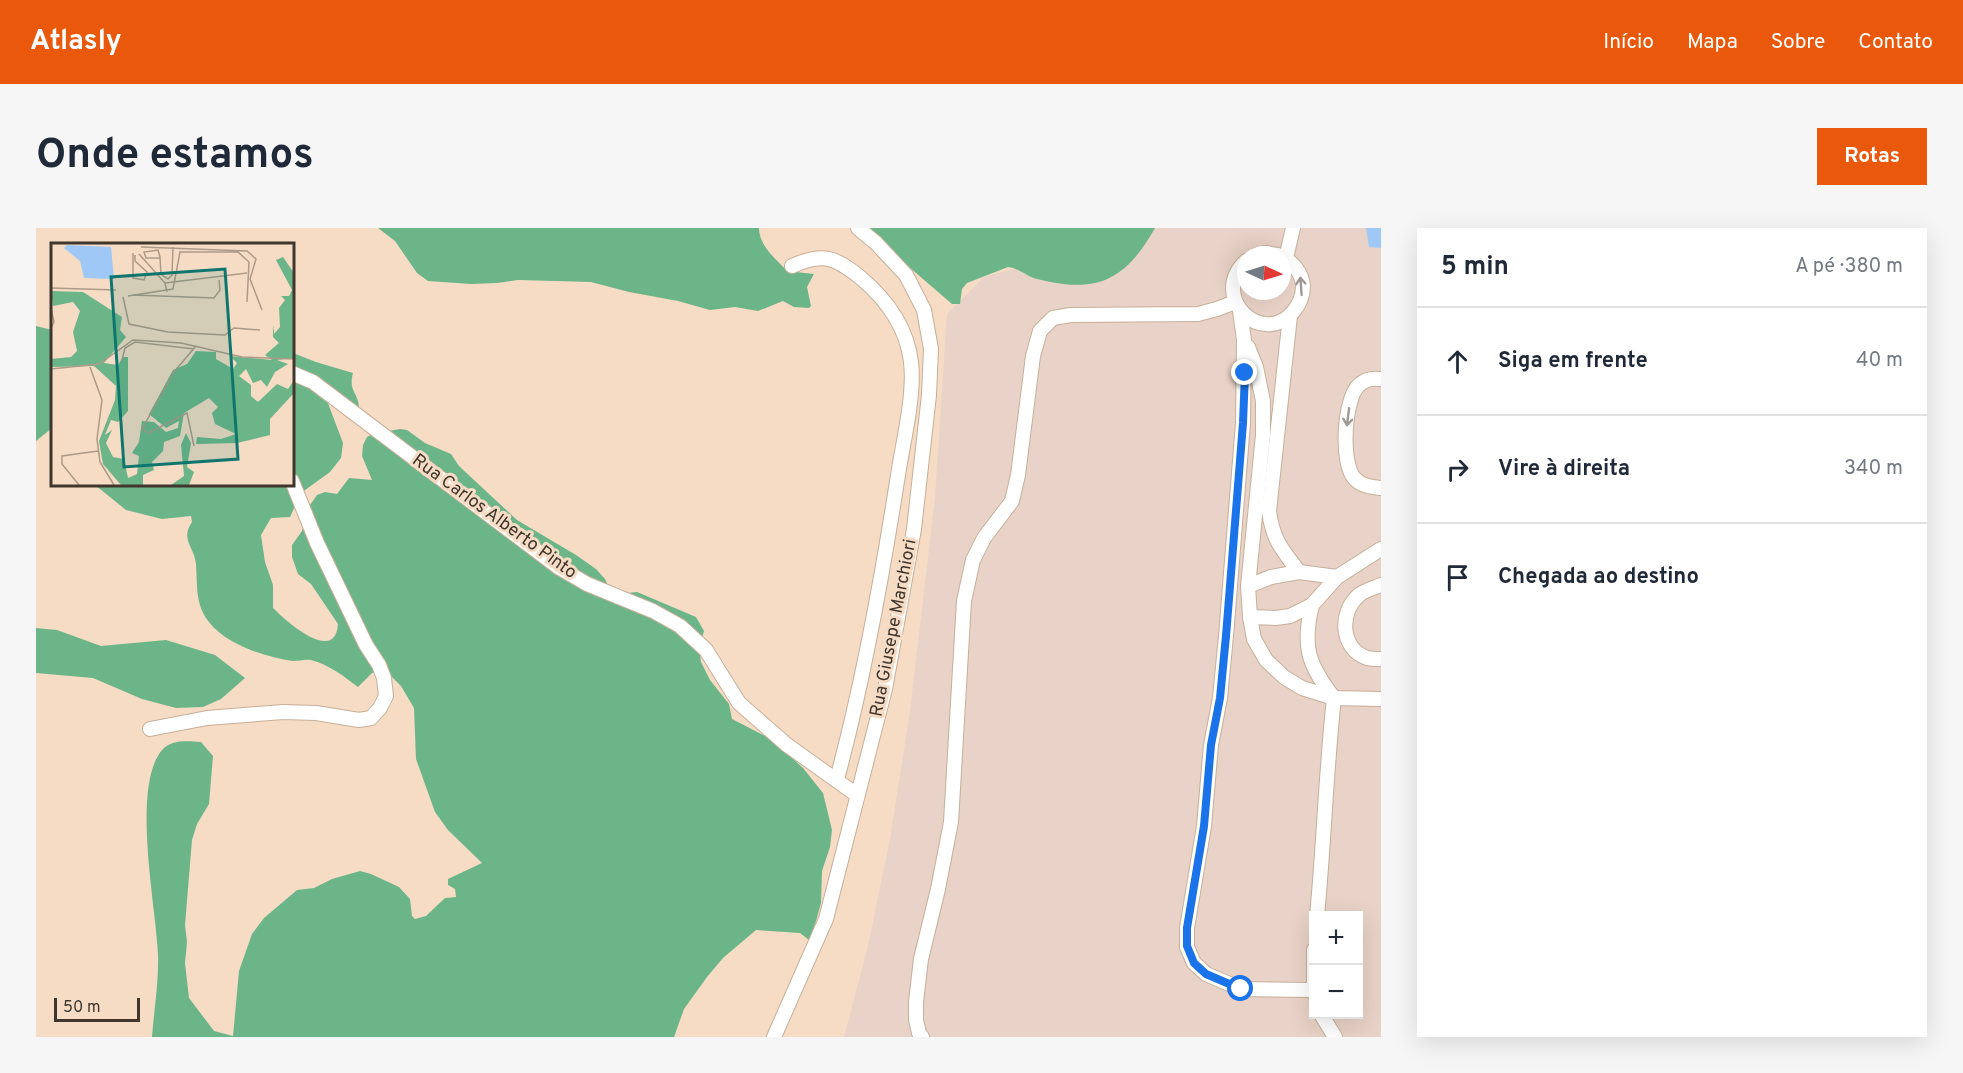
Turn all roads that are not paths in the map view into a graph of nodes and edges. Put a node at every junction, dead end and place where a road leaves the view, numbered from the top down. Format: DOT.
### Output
graph roads {
  1 [pos="858,228"];
  2 [pos="1293,228"];
  3 [pos="1286,246"];
  4 [pos="1291,264"];
  5 [pos="792,266"];
  6 [pos="1237,272"];
  7 [pos="1238,306"];
  8 [pos="1290,316"];
  9 [pos="1244,340"];
  10 [pos="294,374"];
  11 [pos="1381,379"];
  12 [pos="294,486"];
  13 [pos="1381,488"];
  14 [pos="1381,549"];
  15 [pos="1299,572"];
  16 [pos="1337,578"];
  17 [pos="1381,585"];
  18 [pos="1248,586"];
  19 [pos="1311,605"];
  20 [pos="1250,617"];
  21 [pos="1381,659"];
  22 [pos="1334,698"];
  23 [pos="1381,699"];
  24 [pos="150,729"];
  25 [pos="837,779"];
  26 [pos="856,795"];
  27 [pos="1317,911"];
  28 [pos="1309,992"];
  29 [pos="1324,1019"];
  30 [pos="774,1037"];
  31 [pos="922,1037"];
  32 [pos="1335,1037"];
  1 -- 26 [label="street, Rua Giusepe Marchiori"];
  2 -- 3 [label="street"];
  8 -- 4 [label="street, one-way"];
  5 -- 25 [label="street"];
  6 -- 7 [label="street"];
  7 -- 8 [label="street"];
  7 -- 9 [label="street"];
  7 -- 31 [label="street"];
  8 -- 15 [label="street"];
  9 -- 18 [label="street"];
  9 -- 28 [label="street"];
  10 -- 25 [label="street, Rua Carlos Alberto Pinto"];
  11 -- 13 [label="street, one-way"];
  12 -- 24 [label="street"];
  14 -- 16 [label="street"];
  15 -- 16 [label="street"];
  15 -- 18 [label="street"];
  16 -- 19 [label="street"];
  17 -- 21 [label="street"];
  18 -- 20 [label="street"];
  19 -- 20 [label="street"];
  19 -- 22 [label="street"];
  20 -- 22 [label="street"];
  22 -- 23 [label="street"];
  22 -- 27 [label="street"];
  25 -- 26 [label="street, Rua Carlos Alberto Pinto"];
  26 -- 30 [label="street, Rua Giusepe Marchiori"];
  29 -- 32 [label="street"];
}
